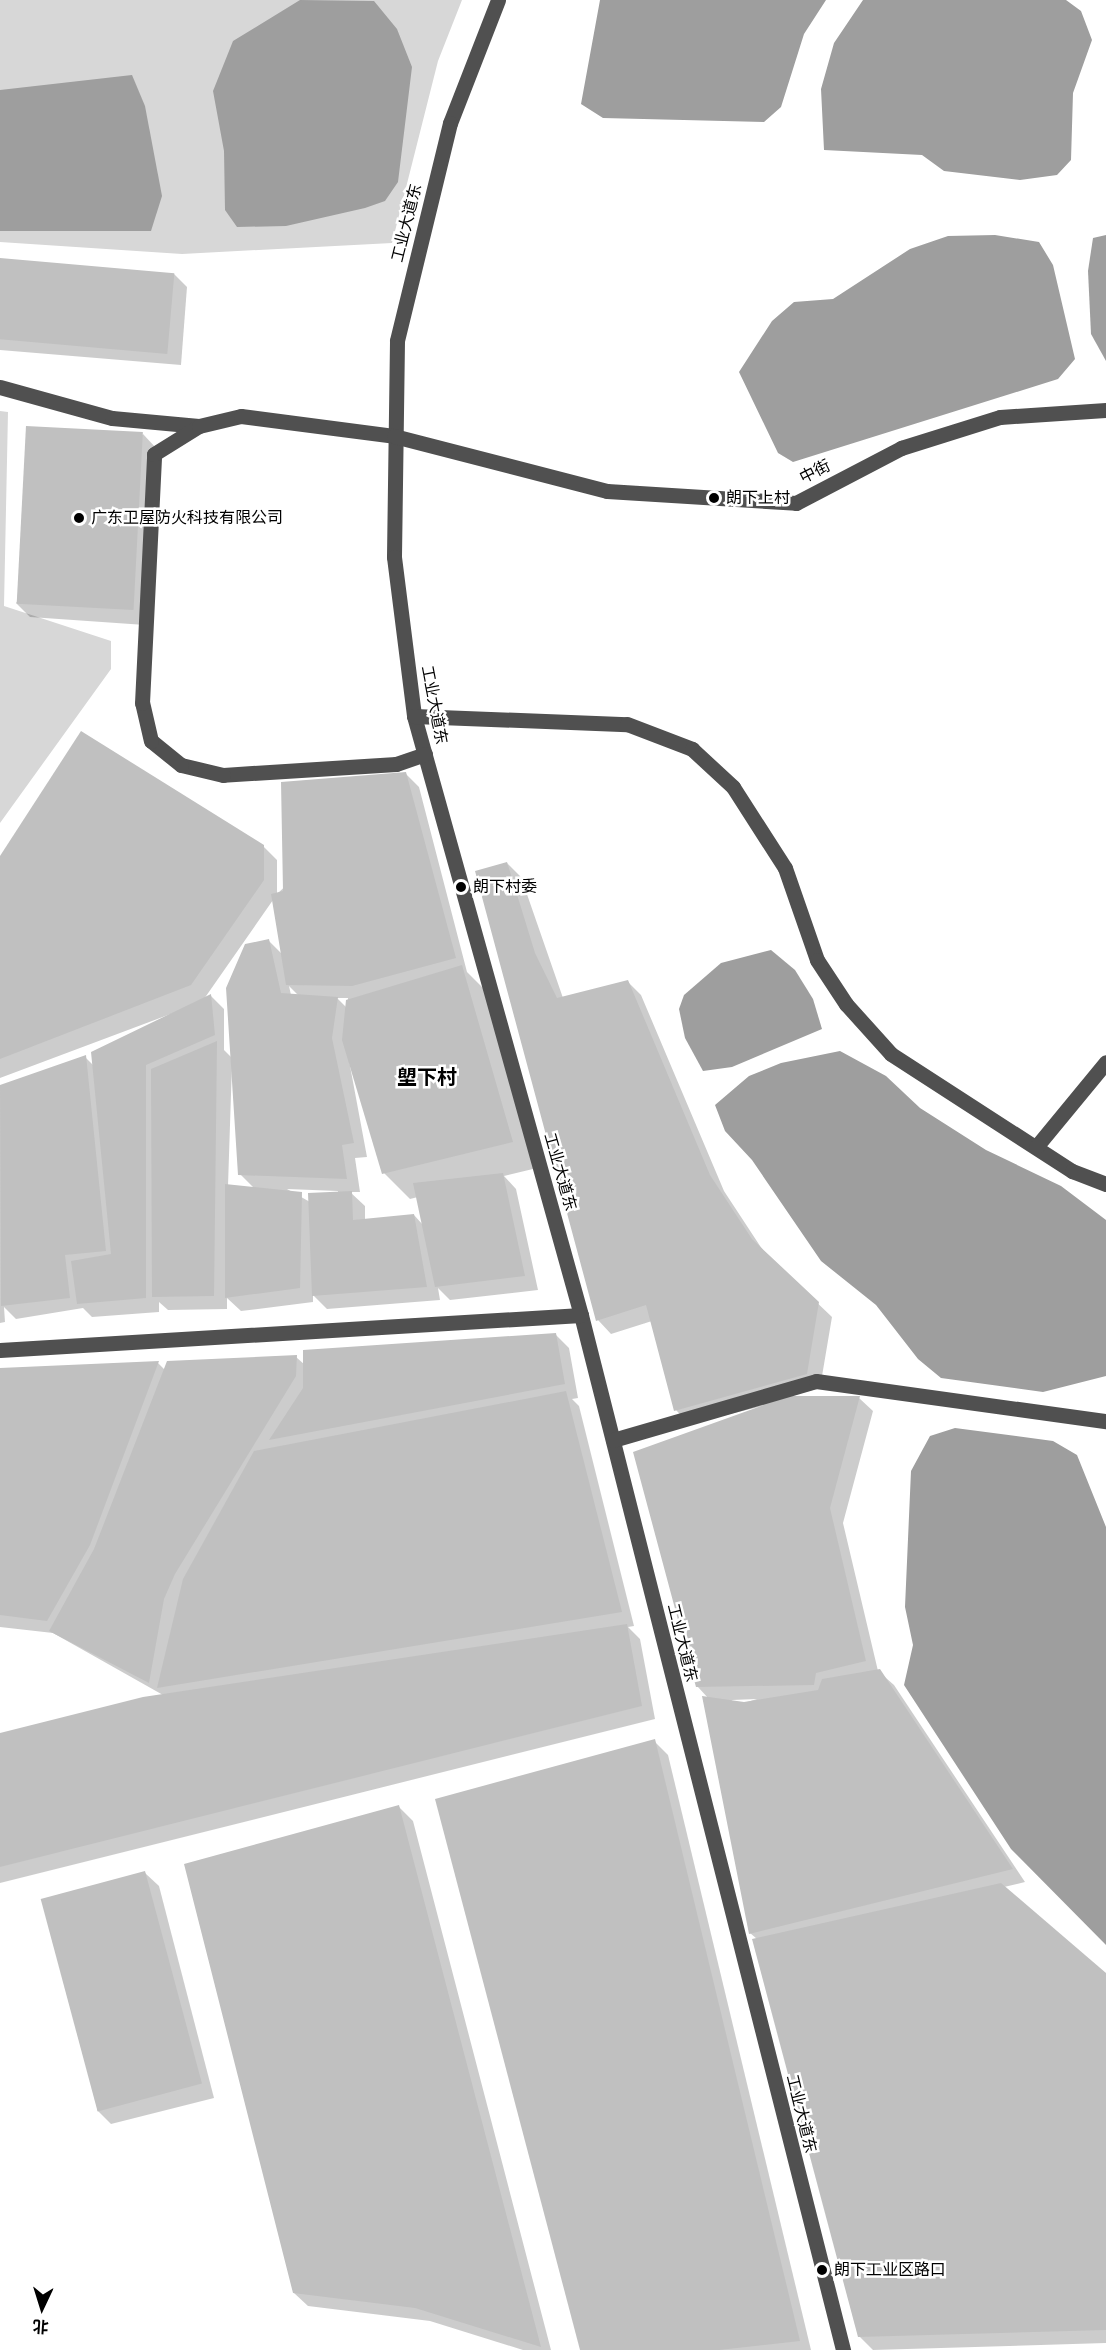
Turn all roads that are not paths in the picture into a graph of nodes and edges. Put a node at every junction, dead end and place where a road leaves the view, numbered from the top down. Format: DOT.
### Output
graph roads {
  1 [pos="498,0"];
  2 [pos="0,387"];
  3 [pos="1106,410"];
  4 [pos="199,426"];
  5 [pos="394,436"];
  6 [pos="414,716"];
  7 [pos="425,754"];
  8 [pos="1106,1062"];
  9 [pos="1036,1146"];
  10 [pos="1106,1184"];
  11 [pos="581,1315"];
  12 [pos="0,1350"];
  13 [pos="1106,1421"];
  14 [pos="613,1440"];
  15 [pos="843,2350"];
  1 -- 5 [label="street, 工业大道东"];
  2 -- 4 [label="street"];
  3 -- 5 [label="street, 中街"];
  4 -- 5 [label="street, 中街"];
  4 -- 7 [label="street"];
  5 -- 6 [label="street, 工业大道东"];
  6 -- 7 [label="street, 工业大道东"];
  6 -- 9 [label="street"];
  7 -- 11 [label="street, 工业大道东"];
  8 -- 9 [label="street"];
  9 -- 10 [label="street"];
  11 -- 12 [label="street"];
  11 -- 14 [label="street, 工业大道东"];
  13 -- 14 [label="street"];
  14 -- 15 [label="street, 工业大道东"];
}
